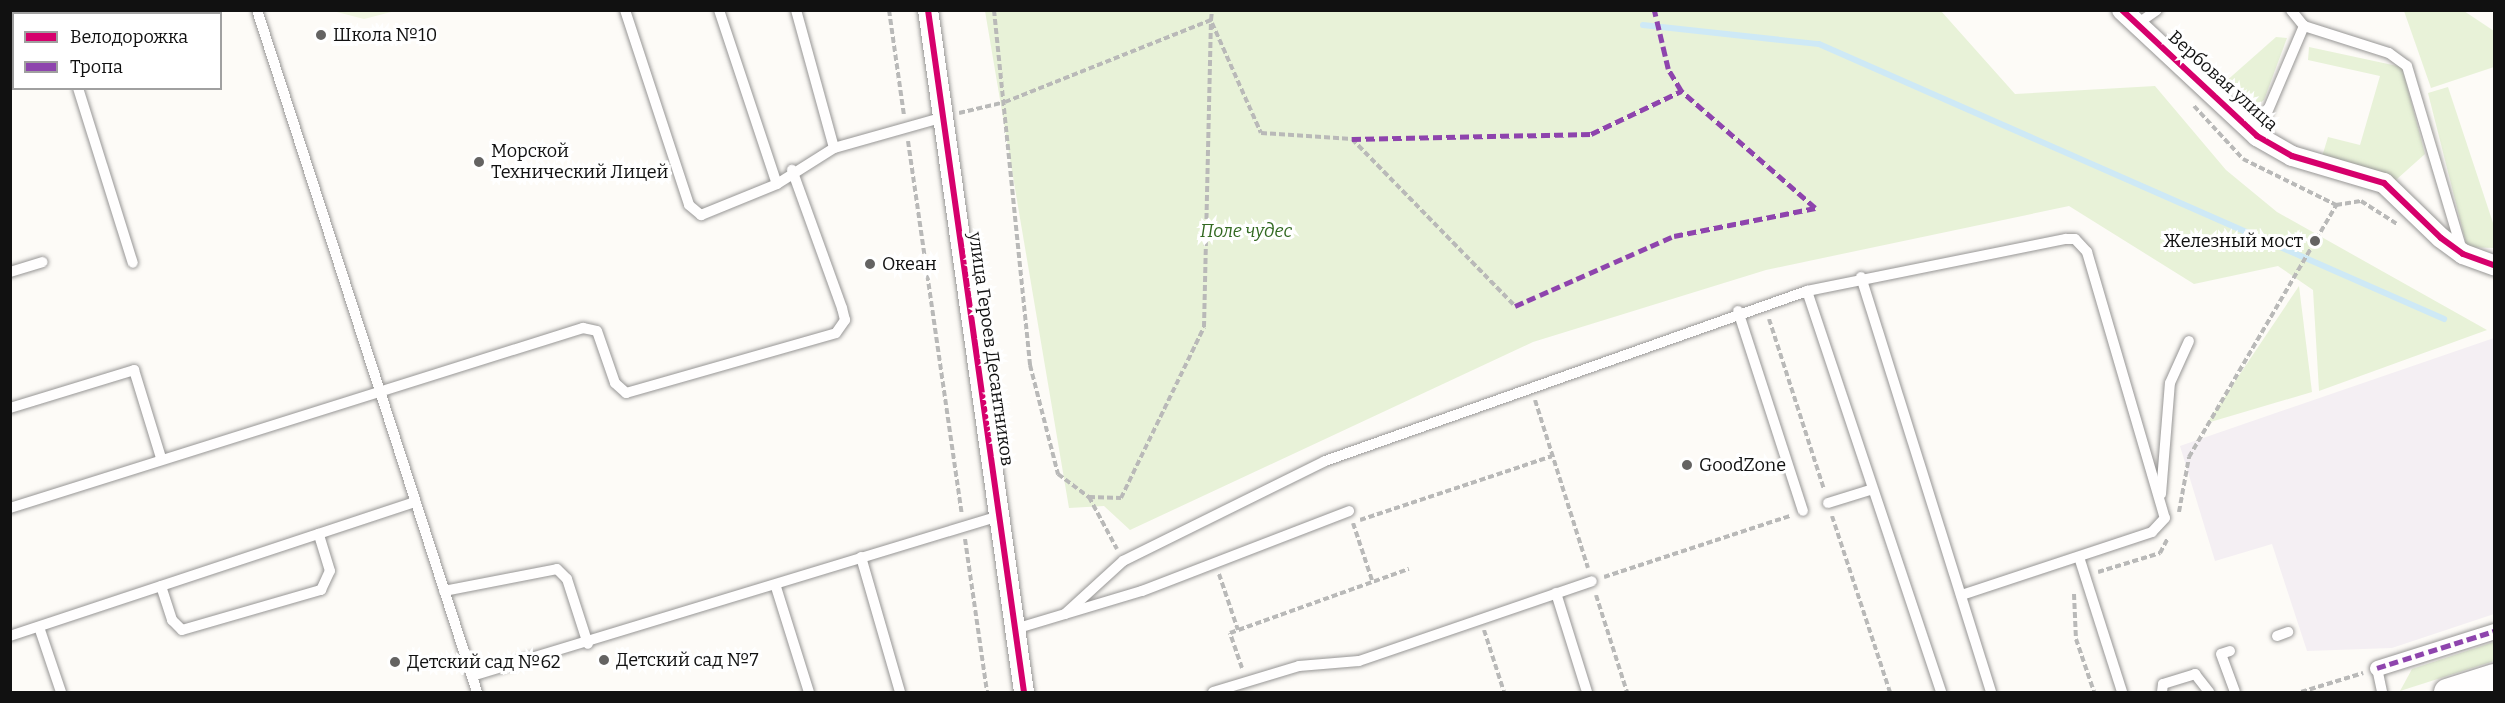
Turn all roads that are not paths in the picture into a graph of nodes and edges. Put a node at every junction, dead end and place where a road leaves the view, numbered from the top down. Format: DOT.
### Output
graph roads {
  1 [pos="257,10"];
  2 [pos="625,10"];
  3 [pos="719,10"];
  4 [pos="796,10"];
  5 [pos="928,10"];
  6 [pos="2122,10"];
  7 [pos="2157,10"];
  8 [pos="2290,10"];
  9 [pos="2137,24"];
  10 [pos="2304,26"];
  11 [pos="79,90"];
  12 [pos="944,117"];
  13 [pos="2257,136"];
  14 [pos="834,148"];
  15 [pos="792,170"];
  16 [pos="777,184"];
  17 [pos="2463,254"];
  18 [pos="44,262"];
  19 [pos="133,263"];
  20 [pos="2494,265"];
  21 [pos="10,272"];
  22 [pos="1861,277"];
  23 [pos="1807,291"];
  24 [pos="1738,312"];
  25 [pos="2190,341"];
  26 [pos="378,391"];
  27 [pos="10,408"];
  28 [pos="161,458"];
  29 [pos="1870,490"];
  30 [pos="2161,497"];
  31 [pos="415,502"];
  32 [pos="1828,503"];
  33 [pos="10,508"];
  34 [pos="1349,511"];
  35 [pos="1803,511"];
  36 [pos="999,516"];
  37 [pos="319,534"];
  38 [pos="861,557"];
  39 [pos="2079,557"];
  40 [pos="1592,581"];
  41 [pos="161,586"];
  42 [pos="776,587"];
  43 [pos="444,591"];
  44 [pos="1556,593"];
  45 [pos="1960,595"];
  46 [pos="1065,614"];
  47 [pos="39,627"];
  48 [pos="1015,629"];
  49 [pos="2494,630"];
  50 [pos="10,636"];
  51 [pos="588,644"];
  52 [pos="2230,651"];
  53 [pos="2378,668"];
  54 [pos="472,676"];
  55 [pos="2494,677"];
  56 [pos="61,693"];
  57 [pos="477,693"];
  58 [pos="809,693"];
  59 [pos="900,693"];
  60 [pos="1024,693"];
  61 [pos="1213,693"];
  62 [pos="1587,693"];
  63 [pos="1941,693"];
  64 [pos="1991,693"];
  65 [pos="2122,693"];
  66 [pos="2162,693"];
  67 [pos="2209,693"];
  68 [pos="2235,693"];
  69 [pos="2382,693"];
  70 [pos="2447,693"];
  1 -- 26 [label="lane"];
  2 -- 16 [label="lane"];
  3 -- 16 [label="lane"];
  4 -- 14 [label="lane"];
  5 -- 12 [label="street, улица Героев Десантников"];
  6 -- 9 [label="street, Вербовая улица"];
  7 -- 9 [label="lane"];
  8 -- 10 [label="lane"];
  9 -- 13 [label="street, Вербовая улица"];
  10 -- 13 [label="lane"];
  10 -- 17 [label="lane"];
  11 -- 19 [label="lane"];
  12 -- 14 [label="lane"];
  12 -- 36 [label="street, улица Героев Десантников"];
  13 -- 17 [label="street, Вербовая улица"];
  14 -- 15 [label="lane"];
  15 -- 16 [label="lane"];
  15 -- 26 [label="lane"];
  17 -- 20 [label="street, Вербовая улица"];
  18 -- 21 [label="lane"];
  22 -- 23 [label="lane"];
  22 -- 30 [label="lane"];
  22 -- 45 [label="lane"];
  23 -- 24 [label="lane"];
  23 -- 29 [label="lane"];
  24 -- 35 [label="lane"];
  24 -- 46 [label="lane"];
  25 -- 30 [label="lane"];
  26 -- 28 [label="lane"];
  26 -- 31 [label="lane"];
  27 -- 28 [label="lane"];
  28 -- 33 [label="lane"];
  29 -- 32 [label="lane"];
  29 -- 63 [label="lane"];
  30 -- 39 [label="lane"];
  31 -- 37 [label="lane"];
  31 -- 43 [label="lane"];
  34 -- 46 [label="lane"];
  36 -- 38 [label="lane"];
  36 -- 48 [label="street, улица Героев Десантников"];
  37 -- 41 [label="lane"];
  37 -- 41 [label="lane"];
  38 -- 42 [label="lane"];
  38 -- 59 [label="lane"];
  39 -- 45 [label="lane"];
  39 -- 65 [label="lane"];
  40 -- 44 [label="lane"];
  41 -- 47 [label="lane"];
  42 -- 51 [label="lane"];
  42 -- 58 [label="lane"];
  43 -- 51 [label="lane"];
  43 -- 54 [label="lane"];
  44 -- 61 [label="lane"];
  44 -- 62 [label="lane"];
  45 -- 64 [label="lane"];
  46 -- 48 [label="lane"];
  47 -- 50 [label="lane"];
  47 -- 56 [label="lane"];
  48 -- 60 [label="street, улица Героев Десантников"];
  49 -- 53 [label="street"];
  51 -- 54 [label="lane"];
  52 -- 68 [label="lane"];
  53 -- 69 [label="lane"];
  54 -- 57 [label="lane"];
  55 -- 70 [label="street"];
  66 -- 67 [label="lane"];
}
